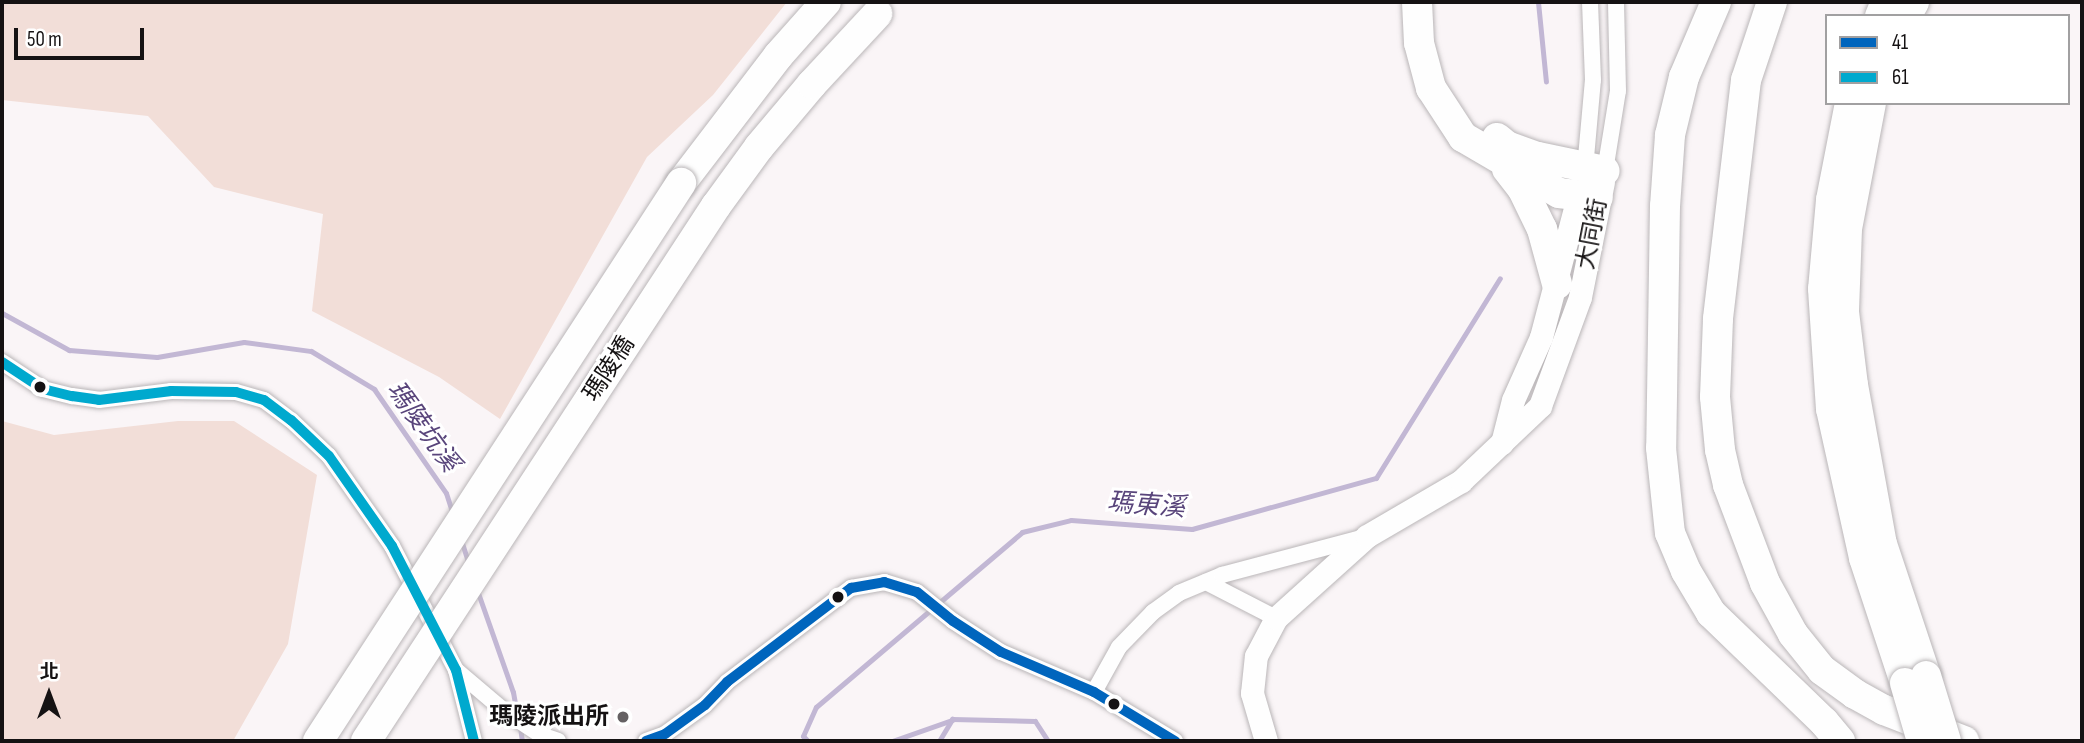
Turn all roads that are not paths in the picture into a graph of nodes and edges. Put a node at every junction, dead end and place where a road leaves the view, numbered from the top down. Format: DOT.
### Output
graph roads {
  1 [pos="827,2"];
  2 [pos="1417,2"];
  3 [pos="1437,2"];
  4 [pos="1590,2"];
  5 [pos="1615,2"];
  6 [pos="1716,2"];
  7 [pos="1772,2"];
  8 [pos="883,8"];
  9 [pos="1850,105"];
  10 [pos="1871,105"];
  11 [pos="1500,160"];
  12 [pos="1592,184"];
  13 [pos="1557,284"];
  14 [pos="2,362"];
  15 [pos="1502,444"];
  16 [pos="1367,537"];
  17 [pos="1206,582"];
  18 [pos="1276,618"];
  19 [pos="457,670"];
  20 [pos="1094,692"];
  21 [pos="318,741"];
  22 [pos="366,741"];
  23 [pos="474,741"];
  24 [pos="558,741"];
  25 [pos="646,741"];
  26 [pos="1175,741"];
  27 [pos="1266,741"];
  28 [pos="1840,741"];
  29 [pos="1922,741"];
  30 [pos="1946,741"];
  31 [pos="1964,741"];
  1 -- 21 [label="highway, 瑪陵橋, bridge"];
  2 -- 11 [label="highway"];
  3 -- 12 [label="highway"];
  4 -- 12 [label="street, 大同街"];
  5 -- 12 [label="street, 大同街"];
  6 -- 28 [label="highway"];
  7 -- 31 [label="highway"];
  8 -- 22 [label="highway, 瑪陵橋, bridge"];
  9 -- 29 [label="highway, bridge"];
  10 -- 30 [label="highway, bridge"];
  11 -- 12 [label="highway"];
  11 -- 13 [label="highway"];
  12 -- 13 [label="street, 大同街"];
  12 -- 15 [label="street, 大同街"];
  13 -- 15 [label="street, 大同街"];
  14 -- 19 [label="street"];
  15 -- 16 [label="street, 大同街"];
  16 -- 17 [label="street"];
  16 -- 18 [label="street, 大同街"];
  17 -- 18 [label="street"];
  17 -- 20 [label="street"];
  18 -- 27 [label="street"];
  19 -- 23 [label="street"];
  19 -- 24 [label="street"];
  20 -- 25 [label="street"];
  20 -- 26 [label="street"];
}
